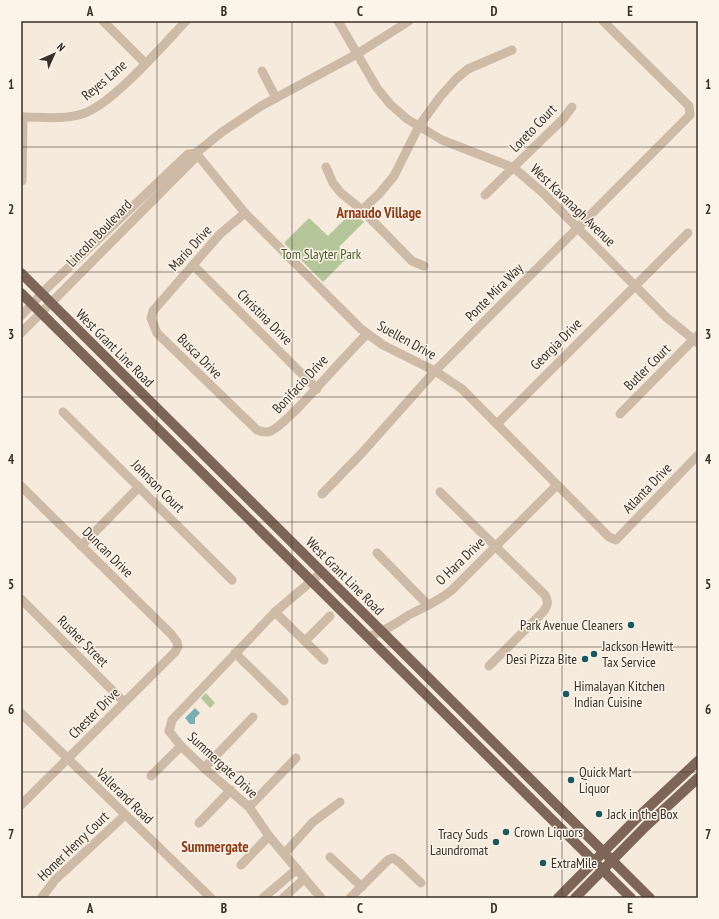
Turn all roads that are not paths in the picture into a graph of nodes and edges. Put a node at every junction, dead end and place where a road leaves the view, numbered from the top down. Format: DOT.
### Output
graph roads {
  1 [pos="103,21"];
  2 [pos="186,21"];
  3 [pos="338,21"];
  4 [pos="409,21"];
  5 [pos="603,21"];
  6 [pos="512,50"];
  7 [pos="357,54"];
  8 [pos="145,63"];
  9 [pos="262,71"];
  10 [pos="276,98"];
  11 [pos="572,107"];
  12 [pos="22,117"];
  13 [pos="419,126"];
  14 [pos="196,152"];
  15 [pos="326,168"];
  16 [pos="514,168"];
  17 [pos="22,181"];
  18 [pos="485,195"];
  19 [pos="362,210"];
  20 [pos="245,213"];
  21 [pos="578,228"];
  22 [pos="688,233"];
  23 [pos="193,265"];
  24 [pos="424,266"];
  25 [pos="21,273"];
  26 [pos="635,285"];
  27 [pos="21,293"];
  28 [pos="42,294"];
  29 [pos="51,303"];
  30 [pos="32,304"];
  31 [pos="158,304"];
  32 [pos="41,313"];
  33 [pos="21,316"];
  34 [pos="21,333"];
  35 [pos="367,334"];
  36 [pos="697,340"];
  37 [pos="435,371"];
  38 [pos="317,388"];
  39 [pos="64,412"];
  40 [pos="620,414"];
  41 [pos="247,421"];
  42 [pos="497,424"];
  43 [pos="698,455"];
  44 [pos="557,485"];
  45 [pos="21,486"];
  46 [pos="139,487"];
  47 [pos="440,492"];
  48 [pos="322,494"];
  49 [pos="616,540"];
  50 [pos="82,546"];
  51 [pos="496,546"];
  52 [pos="377,552"];
  53 [pos="321,573"];
  54 [pos="232,580"];
  55 [pos="311,582"];
  56 [pos="21,599"];
  57 [pos="428,605"];
  58 [pos="275,612"];
  59 [pos="330,616"];
  60 [pos="382,633"];
  61 [pos="368,637"];
  62 [pos="174,638"];
  63 [pos="305,641"];
  64 [pos="235,652"];
  65 [pos="324,660"];
  66 [pos="489,666"];
  67 [pos="284,701"];
  68 [pos="124,702"];
  69 [pos="435,704"];
  70 [pos="21,713"];
  71 [pos="462,713"];
  72 [pos="253,717"];
  73 [pos="181,746"];
  74 [pos="296,758"];
  75 [pos="67,760"];
  76 [pos="698,761"];
  77 [pos="204,768"];
  78 [pos="151,776"];
  79 [pos="698,778"];
  80 [pos="231,790"];
  81 [pos="340,802"];
  82 [pos="21,805"];
  83 [pos="249,807"];
  84 [pos="125,815"];
  85 [pos="199,823"];
  86 [pos="269,836"];
  87 [pos="603,852"];
  88 [pos="285,853"];
  89 [pos="330,857"];
  90 [pos="612,860"];
  91 [pos="594,861"];
  92 [pos="241,865"];
  93 [pos="297,869"];
  94 [pos="603,870"];
  95 [pos="304,879"];
  96 [pos="421,883"];
  97 [pos="362,887"];
  98 [pos="42,897"];
  99 [pos="352,897"];
  100 [pos="211,898"];
  101 [pos="263,898"];
  102 [pos="283,898"];
  103 [pos="321,898"];
  104 [pos="558,898"];
  105 [pos="575,898"];
  106 [pos="631,898"];
  107 [pos="650,898"];
  1 -- 8 [label="street"];
  2 -- 8 [label="street, Reyes Lane"];
  3 -- 7 [label="street, West Kavanagh Avenue"];
  4 -- 7 [label="street, Lincoln Boulevard"];
  5 -- 21 [label="street, Ponte Mira Way"];
  6 -- 13 [label="street"];
  7 -- 10 [label="street, Lincoln Boulevard"];
  7 -- 13 [label="street, West Kavanagh Avenue"];
  8 -- 12 [label="street, Reyes Lane"];
  9 -- 10 [label="street"];
  10 -- 14 [label="street, Lincoln Boulevard"];
  11 -- 16 [label="street, Loreto Court"];
  12 -- 17 [label="street"];
  13 -- 16 [label="street, West Kavanagh Avenue"];
  13 -- 19 [label="street"];
  14 -- 20 [label="street, Suellen Drive"];
  14 -- 28 [label="street, Lincoln Boulevard"];
  14 -- 29 [label="street, Lincoln Boulevard"];
  15 -- 19 [label="street"];
  16 -- 18 [label="street, Loreto Court"];
  16 -- 21 [label="street, West Kavanagh Avenue"];
  19 -- 24 [label="street"];
  20 -- 23 [label="street, Mario Drive"];
  20 -- 35 [label="street, Suellen Drive"];
  21 -- 26 [label="street, West Kavanagh Avenue"];
  21 -- 37 [label="street, Ponte Mira Way"];
  22 -- 26 [label="street, Georgia Drive"];
  23 -- 31 [label="street, Mario Drive"];
  23 -- 38 [label="street, Christina Drive"];
  25 -- 28 [label="main road, West Grant Line Road"];
  26 -- 36 [label="street, West Kavanagh Avenue"];
  26 -- 42 [label="street, Georgia Drive"];
  27 -- 30 [label="main road, West Grant Line Road"];
  28 -- 29 [label="main road, West Grant Line Road"];
  28 -- 30 [label="street, Lincoln Boulevard"];
  29 -- 32 [label="street, Lincoln Boulevard"];
  29 -- 53 [label="main road, West Grant Line Road"];
  30 -- 32 [label="main road, West Grant Line Road"];
  30 -- 33 [label="street, Lincoln Boulevard"];
  31 -- 41 [label="street, Busca Drive"];
  32 -- 34 [label="street, Lincoln Boulevard"];
  32 -- 55 [label="main road, West Grant Line Road"];
  35 -- 37 [label="street, Suellen Drive"];
  35 -- 38 [label="street, Bonifacio Drive"];
  36 -- 40 [label="street, Butler Court"];
  37 -- 42 [label="street, Suellen Drive"];
  37 -- 48 [label="street, Ponte Mira Way"];
  38 -- 41 [label="street, Bonifacio Drive"];
  39 -- 46 [label="street, Johnson Court"];
  42 -- 44 [label="street, Suellen Drive"];
  43 -- 49 [label="street, Atlanta Drive"];
  44 -- 49 [label="street, Suellen Drive"];
  44 -- 51 [label="street, O Hara Drive"];
  45 -- 50 [label="street, Duncan Drive"];
  46 -- 50 [label="street"];
  46 -- 54 [label="street, Johnson Court"];
  47 -- 51 [label="street"];
  50 -- 62 [label="street, Duncan Drive"];
  51 -- 57 [label="street, O Hara Drive"];
  51 -- 66 [label="street"];
  52 -- 57 [label="street"];
  53 -- 55 [label="street, Summergate Drive"];
  53 -- 60 [label="main road, West Grant Line Road"];
  55 -- 58 [label="street, Summergate Drive"];
  55 -- 61 [label="main road, West Grant Line Road"];
  56 -- 68 [label="street, Rusher Street"];
  57 -- 60 [label="street, O Hara Drive"];
  58 -- 63 [label="street"];
  58 -- 64 [label="street, Summergate Drive"];
  59 -- 63 [label="street"];
  60 -- 61 [label="street, O Hara Drive"];
  60 -- 71 [label="main road, West Grant Line Road"];
  61 -- 69 [label="main road, West Grant Line Road"];
  62 -- 68 [label="street, Chester Drive"];
  63 -- 65 [label="street"];
  64 -- 67 [label="street"];
  64 -- 73 [label="street, Summergate Drive"];
  68 -- 75 [label="street, Chester Drive"];
  69 -- 71 [label="main road"];
  69 -- 91 [label="main road, West Grant Line Road"];
  70 -- 75 [label="street, Vallerand Road"];
  71 -- 87 [label="main road, West Grant Line Road"];
  72 -- 77 [label="street"];
  73 -- 77 [label="street, Summergate Drive"];
  73 -- 78 [label="street"];
  74 -- 83 [label="street"];
  75 -- 82 [label="street, Chester Drive"];
  75 -- 84 [label="street, Vallerand Road"];
  76 -- 87 [label="main road"];
  77 -- 80 [label="street, Summergate Drive"];
  79 -- 90 [label="main road"];
  80 -- 83 [label="street, Summergate Drive"];
  80 -- 85 [label="street"];
  81 -- 88 [label="street"];
  83 -- 86 [label="street, Summergate Drive"];
  84 -- 98 [label="street, Homer Henry Court"];
  84 -- 100 [label="street, Vallerand Road"];
  86 -- 88 [label="street, Summergate Drive"];
  86 -- 92 [label="street"];
  87 -- 90 [label="main road, West Grant Line Road"];
  87 -- 91 [label="main road"];
  88 -- 93 [label="street, Summergate Drive"];
  89 -- 97 [label="street"];
  90 -- 94 [label="main road"];
  90 -- 107 [label="main road, West Grant Line Road"];
  91 -- 94 [label="main road, West Grant Line Road"];
  91 -- 104 [label="main road"];
  93 -- 95 [label="street, Summergate Drive"];
  93 -- 101 [label="street"];
  94 -- 105 [label="main road"];
  94 -- 106 [label="main road, West Grant Line Road"];
  95 -- 102 [label="street"];
  95 -- 103 [label="street, Summergate Drive"];
  96 -- 97 [label="street"];
  97 -- 99 [label="street"];
}
